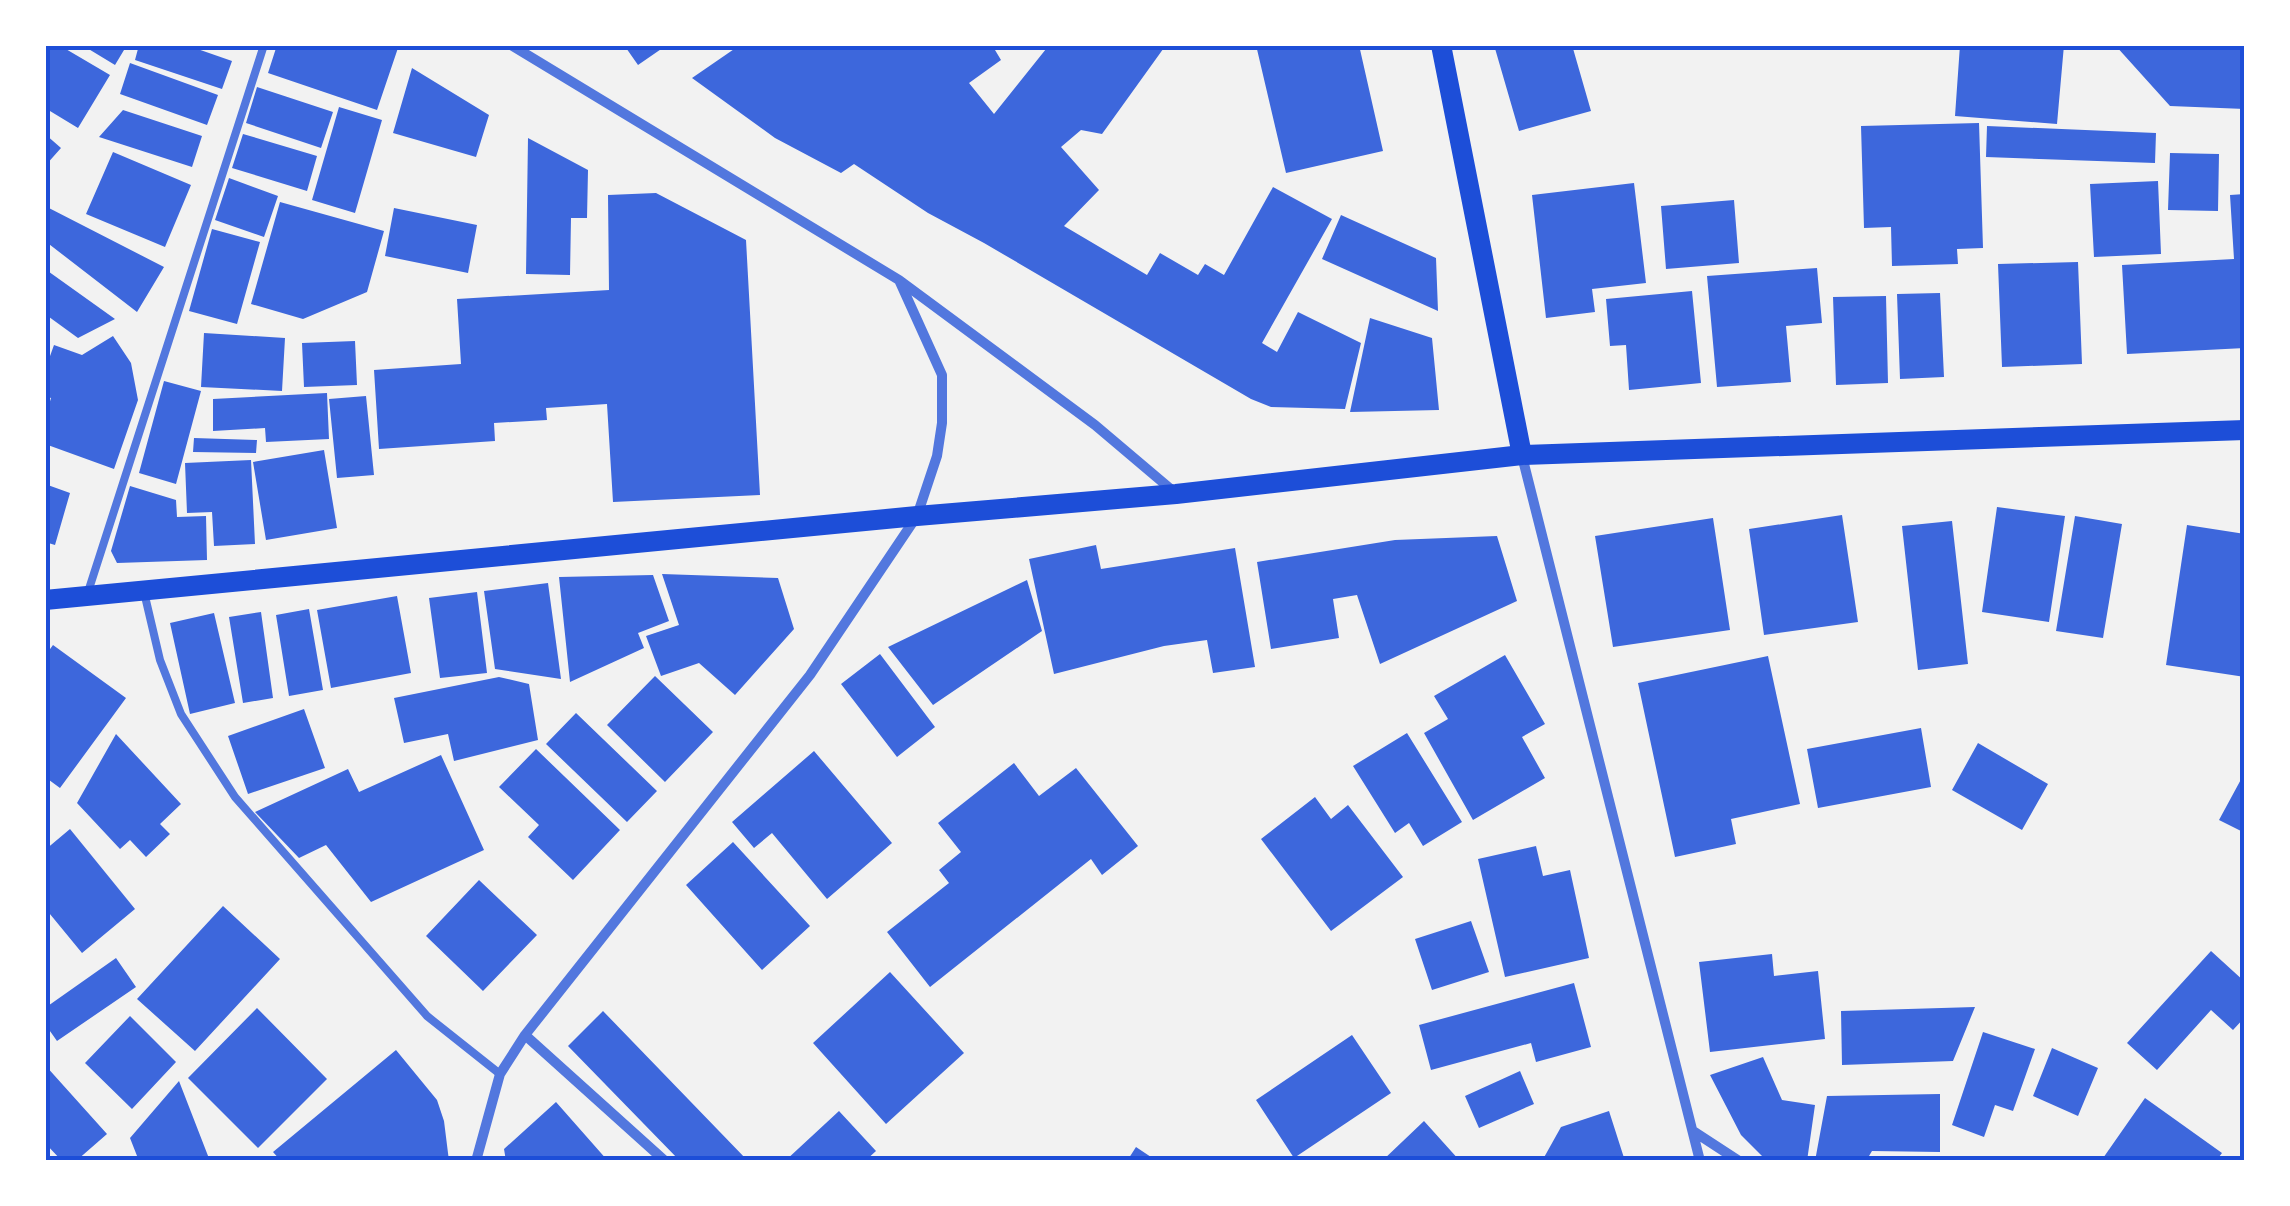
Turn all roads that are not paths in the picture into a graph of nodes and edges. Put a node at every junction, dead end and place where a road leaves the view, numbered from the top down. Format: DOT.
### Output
graph roads {
  1 [pos="264,45"];
  2 [pos="512,45"];
  3 [pos="1440,45"];
  4 [pos="899,280"];
  5 [pos="2245,430"];
  6 [pos="1522,455"];
  7 [pos="1176,494"];
  8 [pos="917,516"];
  9 [pos="143,590"];
  10 [pos="87,596"];
  11 [pos="45,600"];
  12 [pos="525,1035"];
  13 [pos="500,1074"];
  14 [pos="1693,1131"];
  15 [pos="476,1161"];
  16 [pos="665,1161"];
  17 [pos="1700,1161"];
  18 [pos="1739,1161"];
  1 -- 10 [label="lane"];
  2 -- 4 [label="street"];
  3 -- 6 [label="main road"];
  4 -- 7 [label="street"];
  4 -- 8 [label="street"];
  5 -- 6 [label="main road"];
  6 -- 7 [label="main road"];
  6 -- 14 [label="street"];
  7 -- 8 [label="main road"];
  8 -- 9 [label="main road"];
  8 -- 12 [label="street"];
  9 -- 10 [label="main road"];
  9 -- 13 [label="lane"];
  10 -- 11 [label="main road"];
  12 -- 13 [label="street"];
  12 -- 16 [label="street"];
  13 -- 15 [label="street"];
  14 -- 17 [label="street"];
  14 -- 18 [label="street"];
}
